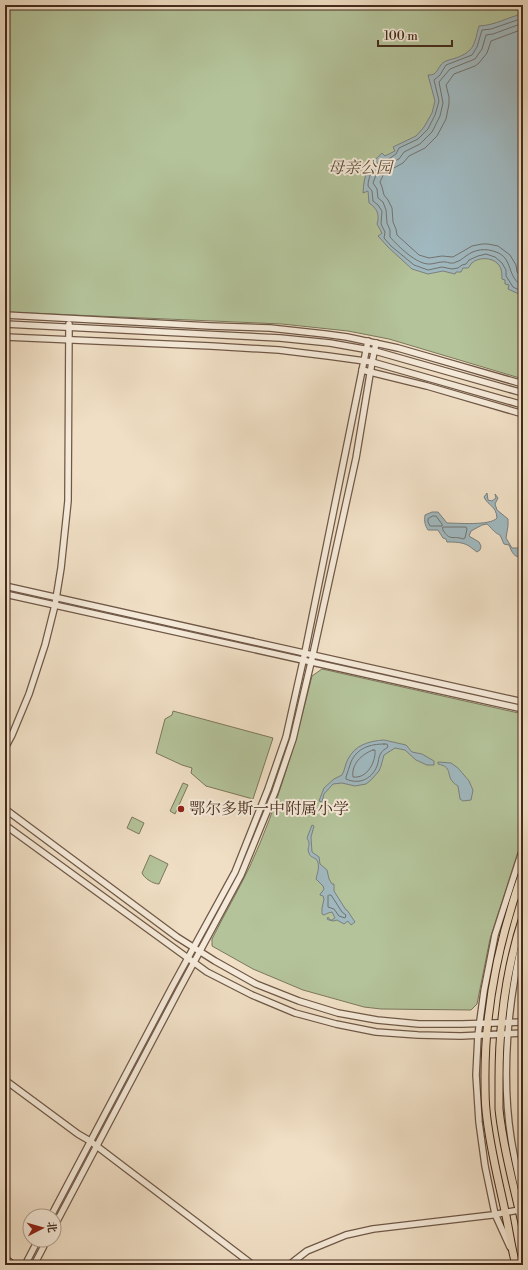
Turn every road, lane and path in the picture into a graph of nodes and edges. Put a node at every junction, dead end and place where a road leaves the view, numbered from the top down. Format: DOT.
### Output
graph roads {
  1 [pos="5,316"];
  2 [pos="69,319"];
  3 [pos="5,324"];
  4 [pos="69,327"];
  5 [pos="5,337"];
  6 [pos="69,340"];
  7 [pos="368,341"];
  8 [pos="376,343"];
  9 [pos="367,349"];
  10 [pos="375,351"];
  11 [pos="364,361"];
  12 [pos="372,362"];
  13 [pos="362,370"];
  14 [pos="370,372"];
  15 [pos="523,384"];
  16 [pos="523,393"];
  17 [pos="523,405"];
  18 [pos="523,414"];
  19 [pos="5,586"];
  20 [pos="5,594"];
  21 [pos="56,598"];
  22 [pos="55,605"];
  23 [pos="305,652"];
  24 [pos="313,654"];
  25 [pos="303,660"];
  26 [pos="311,662"];
  27 [pos="523,702"];
  28 [pos="523,709"];
  29 [pos="5,748"];
  30 [pos="5,809"];
  31 [pos="5,825"];
  32 [pos="523,848"];
  33 [pos="523,872"];
  34 [pos="523,917"];
  35 [pos="523,938"];
  36 [pos="194,947"];
  37 [pos="200,951"];
  38 [pos="187,959"];
  39 [pos="193,963"];
  40 [pos="502,1022"];
  41 [pos="510,1022"];
  42 [pos="523,1022"];
  43 [pos="479,1023"];
  44 [pos="487,1023"];
  45 [pos="509,1033"];
  46 [pos="523,1033"];
  47 [pos="486,1034"];
  48 [pos="500,1034"];
  49 [pos="478,1035"];
  50 [pos="5,1080"];
  51 [pos="90,1142"];
  52 [pos="96,1146"];
  53 [pos="523,1198"];
  54 [pos="55,1208"];
  55 [pos="519,1210"];
  56 [pos="62,1211"];
  57 [pos="505,1212"];
  58 [pos="495,1214"];
  59 [pos="523,1228"];
  60 [pos="34,1248"];
  61 [pos="43,1248"];
  62 [pos="513,1255"];
  63 [pos="5,1259"];
  64 [pos="13,1265"];
  65 [pos="25,1265"];
  66 [pos="34,1265"];
  67 [pos="253,1265"];
  68 [pos="289,1265"];
  69 [pos="515,1265"];
  1 -- 2 [label="street"];
  2 -- 4 [label="street"];
  2 -- 7 [label="street"];
  3 -- 4 [label="street"];
  4 -- 6 [label="street"];
  4 -- 9 [label="street"];
  5 -- 6 [label="street"];
  6 -- 11 [label="street"];
  6 -- 21 [label="street"];
  7 -- 8 [label="street"];
  7 -- 9 [label="street"];
  8 -- 10 [label="street"];
  8 -- 15 [label="street"];
  9 -- 10 [label="street"];
  9 -- 11 [label="street"];
  10 -- 12 [label="street"];
  10 -- 16 [label="street"];
  11 -- 12 [label="street"];
  11 -- 13 [label="street"];
  12 -- 14 [label="street"];
  12 -- 17 [label="street"];
  13 -- 14 [label="street"];
  13 -- 23 [label="street"];
  14 -- 18 [label="street"];
  14 -- 24 [label="street"];
  19 -- 21 [label="street"];
  20 -- 22 [label="street"];
  21 -- 22 [label="street"];
  21 -- 23 [label="street"];
  22 -- 25 [label="street"];
  22 -- 29 [label="street"];
  23 -- 24 [label="street"];
  23 -- 25 [label="street"];
  24 -- 26 [label="street"];
  24 -- 27 [label="street"];
  25 -- 26 [label="street"];
  25 -- 36 [label="street"];
  26 -- 28 [label="street"];
  26 -- 37 [label="street"];
  30 -- 36 [label="street"];
  31 -- 38 [label="street"];
  32 -- 43 [label="street"];
  33 -- 44 [label="main road"];
  34 -- 40 [label="main road"];
  35 -- 41 [label="street"];
  36 -- 37 [label="street"];
  36 -- 38 [label="street"];
  37 -- 39 [label="street"];
  37 -- 43 [label="street"];
  38 -- 39 [label="street"];
  38 -- 51 [label="street"];
  39 -- 49 [label="street"];
  39 -- 52 [label="street"];
  40 -- 41 [label="street"];
  40 -- 44 [label="street"];
  40 -- 48 [label="main road"];
  41 -- 42 [label="street"];
  41 -- 45 [label="street"];
  43 -- 44 [label="street"];
  43 -- 49 [label="street"];
  44 -- 47 [label="main road"];
  45 -- 46 [label="street"];
  45 -- 48 [label="street"];
  45 -- 53 [label="street"];
  47 -- 48 [label="street"];
  47 -- 49 [label="street"];
  47 -- 57 [label="main road"];
  48 -- 55 [label="main road"];
  49 -- 58 [label="street"];
  50 -- 51 [label="street"];
  51 -- 52 [label="street"];
  51 -- 54 [label="street"];
  52 -- 56 [label="street"];
  52 -- 67 [label="street"];
  55 -- 57 [label="street"];
  55 -- 59 [label="main road"];
  57 -- 58 [label="street"];
  57 -- 62 [label="main road"];
  58 -- 62 [label="street"];
  58 -- 68 [label="street"];
  60 -- 65 [label="street"];
  61 -- 66 [label="street"];
  62 -- 69 [label="main road"];
  63 -- 64 [label="main road"];
}
